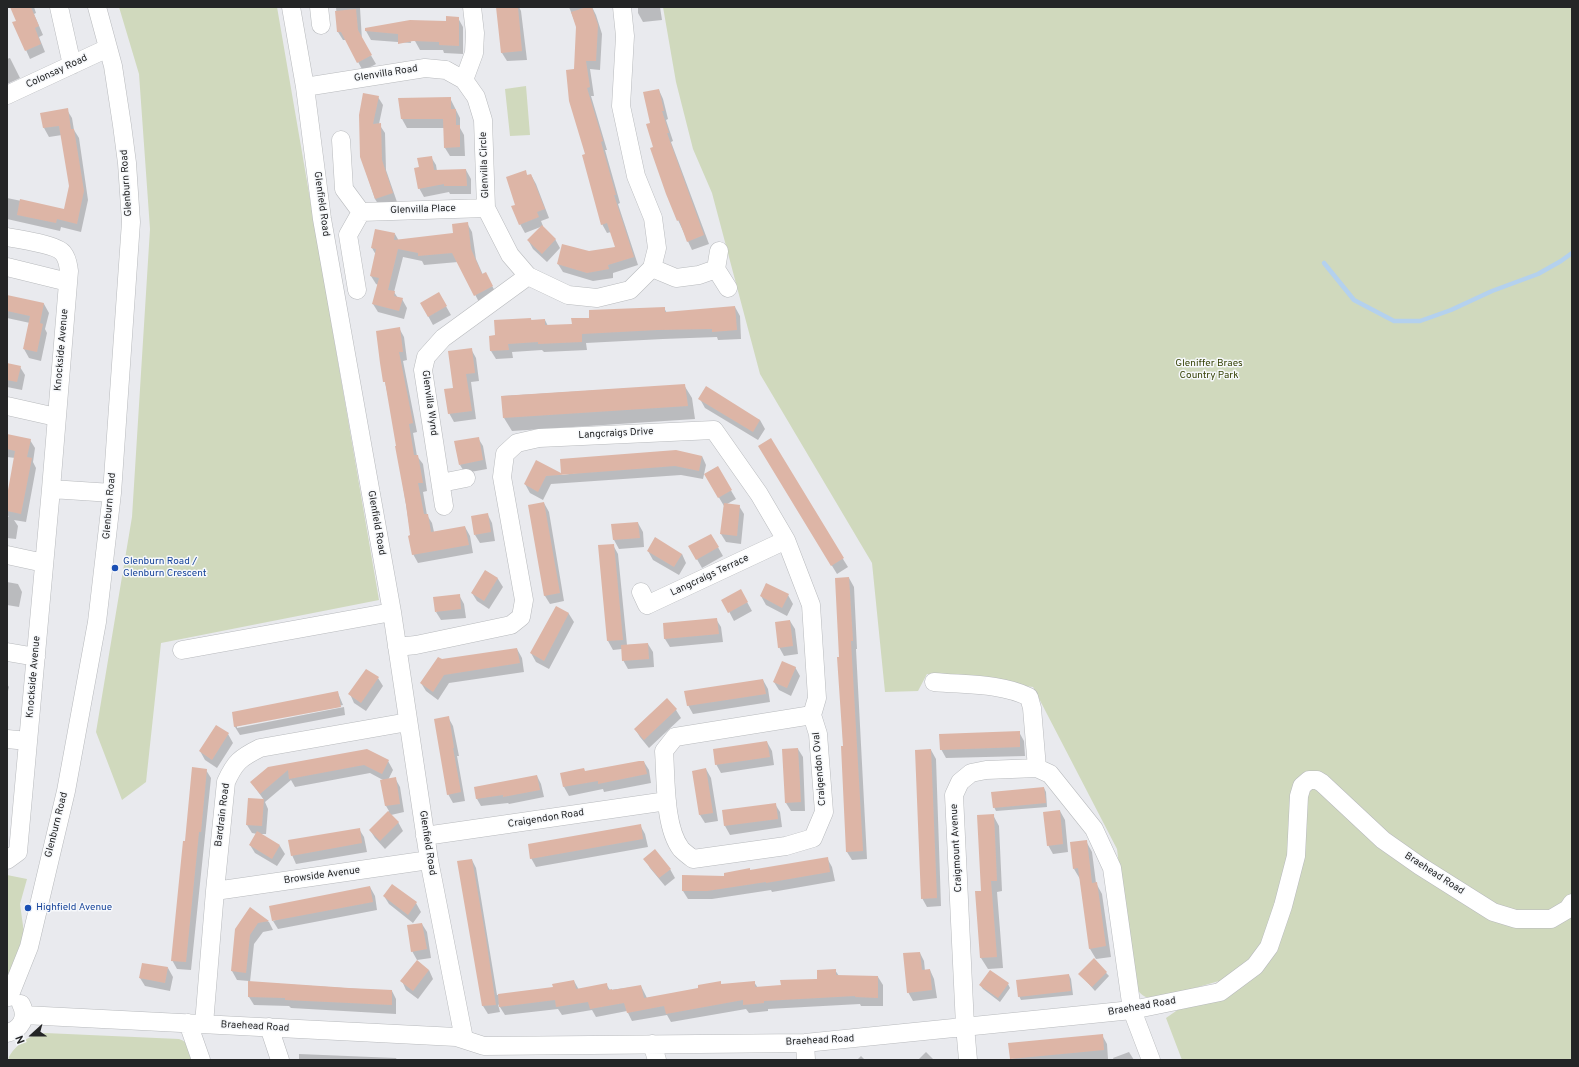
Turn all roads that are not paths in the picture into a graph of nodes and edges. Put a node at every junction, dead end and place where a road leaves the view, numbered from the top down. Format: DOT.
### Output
graph roads {
  1 [pos="59,7"];
  2 [pos="97,7"];
  3 [pos="291,7"];
  4 [pos="318,7"];
  5 [pos="472,7"];
  6 [pos="622,7"];
  7 [pos="321,25"];
  8 [pos="108,48"];
  9 [pos="72,65"];
  10 [pos="464,80"];
  11 [pos="305,87"];
  12 [pos="7,95"];
  13 [pos="341,140"];
  14 [pos="486,208"];
  15 [pos="361,212"];
  16 [pos="7,237"];
  17 [pos="719,251"];
  18 [pos="7,267"];
  19 [pos="652,268"];
  20 [pos="716,269"];
  21 [pos="528,276"];
  22 [pos="68,282"];
  23 [pos="728,288"];
  24 [pos="357,290"];
  25 [pos="7,406"];
  26 [pos="56,417"];
  27 [pos="466,478"];
  28 [pos="441,483"];
  29 [pos="51,489"];
  30 [pos="112,492"];
  31 [pos="444,506"];
  32 [pos="786,540"];
  33 [pos="7,556"];
  34 [pos="44,563"];
  35 [pos="641,592"];
  36 [pos="392,612"];
  37 [pos="397,647"];
  38 [pos="182,650"];
  39 [pos="7,652"];
  40 [pos="36,657"];
  41 [pos="934,682"];
  42 [pos="812,715"];
  43 [pos="408,722"];
  44 [pos="7,739"];
  45 [pos="28,742"];
  46 [pos="1037,768"];
  47 [pos="666,800"];
  48 [pos="425,836"];
  49 [pos="7,860"];
  50 [pos="429,860"];
  51 [pos="215,891"];
  52 [pos="1572,904"];
  53 [pos="8,997"];
  54 [pos="1132,1010"];
  55 [pos="24,1015"];
  56 [pos="196,1024"];
  57 [pos="965,1026"];
  58 [pos="269,1027"];
  59 [pos="7,1033"];
  60 [pos="464,1039"];
  61 [pos="805,1051"];
  62 [pos="654,1052"];
  63 [pos="484,1053"];
  64 [pos="201,1060"];
  65 [pos="280,1060"];
  66 [pos="968,1060"];
  67 [pos="1151,1060"];
  1 -- 9 [label="street"];
  2 -- 8 [label="street, Glenburn Road"];
  3 -- 11 [label="street, Glenfield Road"];
  4 -- 7 [label="street"];
  5 -- 10 [label="street"];
  6 -- 19 [label="street"];
  8 -- 9 [label="street, Colonsay Road"];
  8 -- 30 [label="street, Glenburn Road"];
  9 -- 12 [label="street, Colonsay Road"];
  10 -- 11 [label="street, Glenvilla Road"];
  10 -- 14 [label="street, Glenvilla Circle"];
  11 -- 36 [label="street, Glenfield Road"];
  13 -- 15 [label="street"];
  14 -- 15 [label="street, Glenvilla Place"];
  14 -- 21 [label="street, Glenvilla Circle"];
  15 -- 24 [label="street"];
  16 -- 22 [label="street, Knockside Avenue"];
  17 -- 20 [label="street"];
  18 -- 22 [label="street"];
  19 -- 20 [label="street"];
  19 -- 21 [label="street, Glenvilla Circle"];
  20 -- 23 [label="street"];
  21 -- 28 [label="street, Glenvilla Wynd"];
  22 -- 26 [label="street, Knockside Avenue"];
  25 -- 26 [label="street"];
  26 -- 29 [label="street, Knockside Avenue"];
  27 -- 28 [label="street"];
  28 -- 31 [label="street, Glenvilla Wynd"];
  29 -- 30 [label="street"];
  29 -- 34 [label="street, Knockside Avenue"];
  30 -- 53 [label="street, Glenburn Road"];
  32 -- 35 [label="street, Langcraigs Terrace"];
  32 -- 37 [label="street, Langcraigs Drive"];
  32 -- 42 [label="street, Langcraigs Drive"];
  33 -- 34 [label="street"];
  34 -- 40 [label="street, Knockside Avenue"];
  36 -- 37 [label="street, Glenfield Road"];
  36 -- 38 [label="street"];
  37 -- 43 [label="street, Glenfield Road"];
  39 -- 40 [label="street"];
  40 -- 45 [label="street, Knockside Avenue"];
  41 -- 46 [label="street"];
  42 -- 47 [label="street, Craigendon Oval"];
  42 -- 47 [label="street, Craigendon Oval"];
  43 -- 48 [label="street, Glenfield Road"];
  43 -- 51 [label="street, Bardrain Road"];
  44 -- 45 [label="street"];
  45 -- 49 [label="street, Knockside Avenue"];
  46 -- 54 [label="street"];
  46 -- 57 [label="street, Craigmount Avenue"];
  47 -- 48 [label="street, Craigendon Road"];
  48 -- 50 [label="street, Glenfield Road"];
  50 -- 51 [label="street, Browside Avenue"];
  50 -- 60 [label="street, Glenfield Road"];
  51 -- 56 [label="street, Bardrain Road"];
  52 -- 54 [label="street, Braehead Road"];
  53 -- 55 [label="street"];
  54 -- 57 [label="street, Braehead Road"];
  54 -- 67 [label="street"];
  55 -- 56 [label="street, Braehead Road"];
  55 -- 59 [label="street"];
  56 -- 58 [label="street, Braehead Road"];
  56 -- 64 [label="street"];
  57 -- 61 [label="street, Braehead Road"];
  57 -- 66 [label="street, Craigmount Avenue"];
  58 -- 60 [label="street, Braehead Road"];
  58 -- 65 [label="street"];
  60 -- 63 [label="street, Braehead Road"];
  61 -- 62 [label="street, Braehead Road"];
  62 -- 63 [label="street, Braehead Road"];
}
